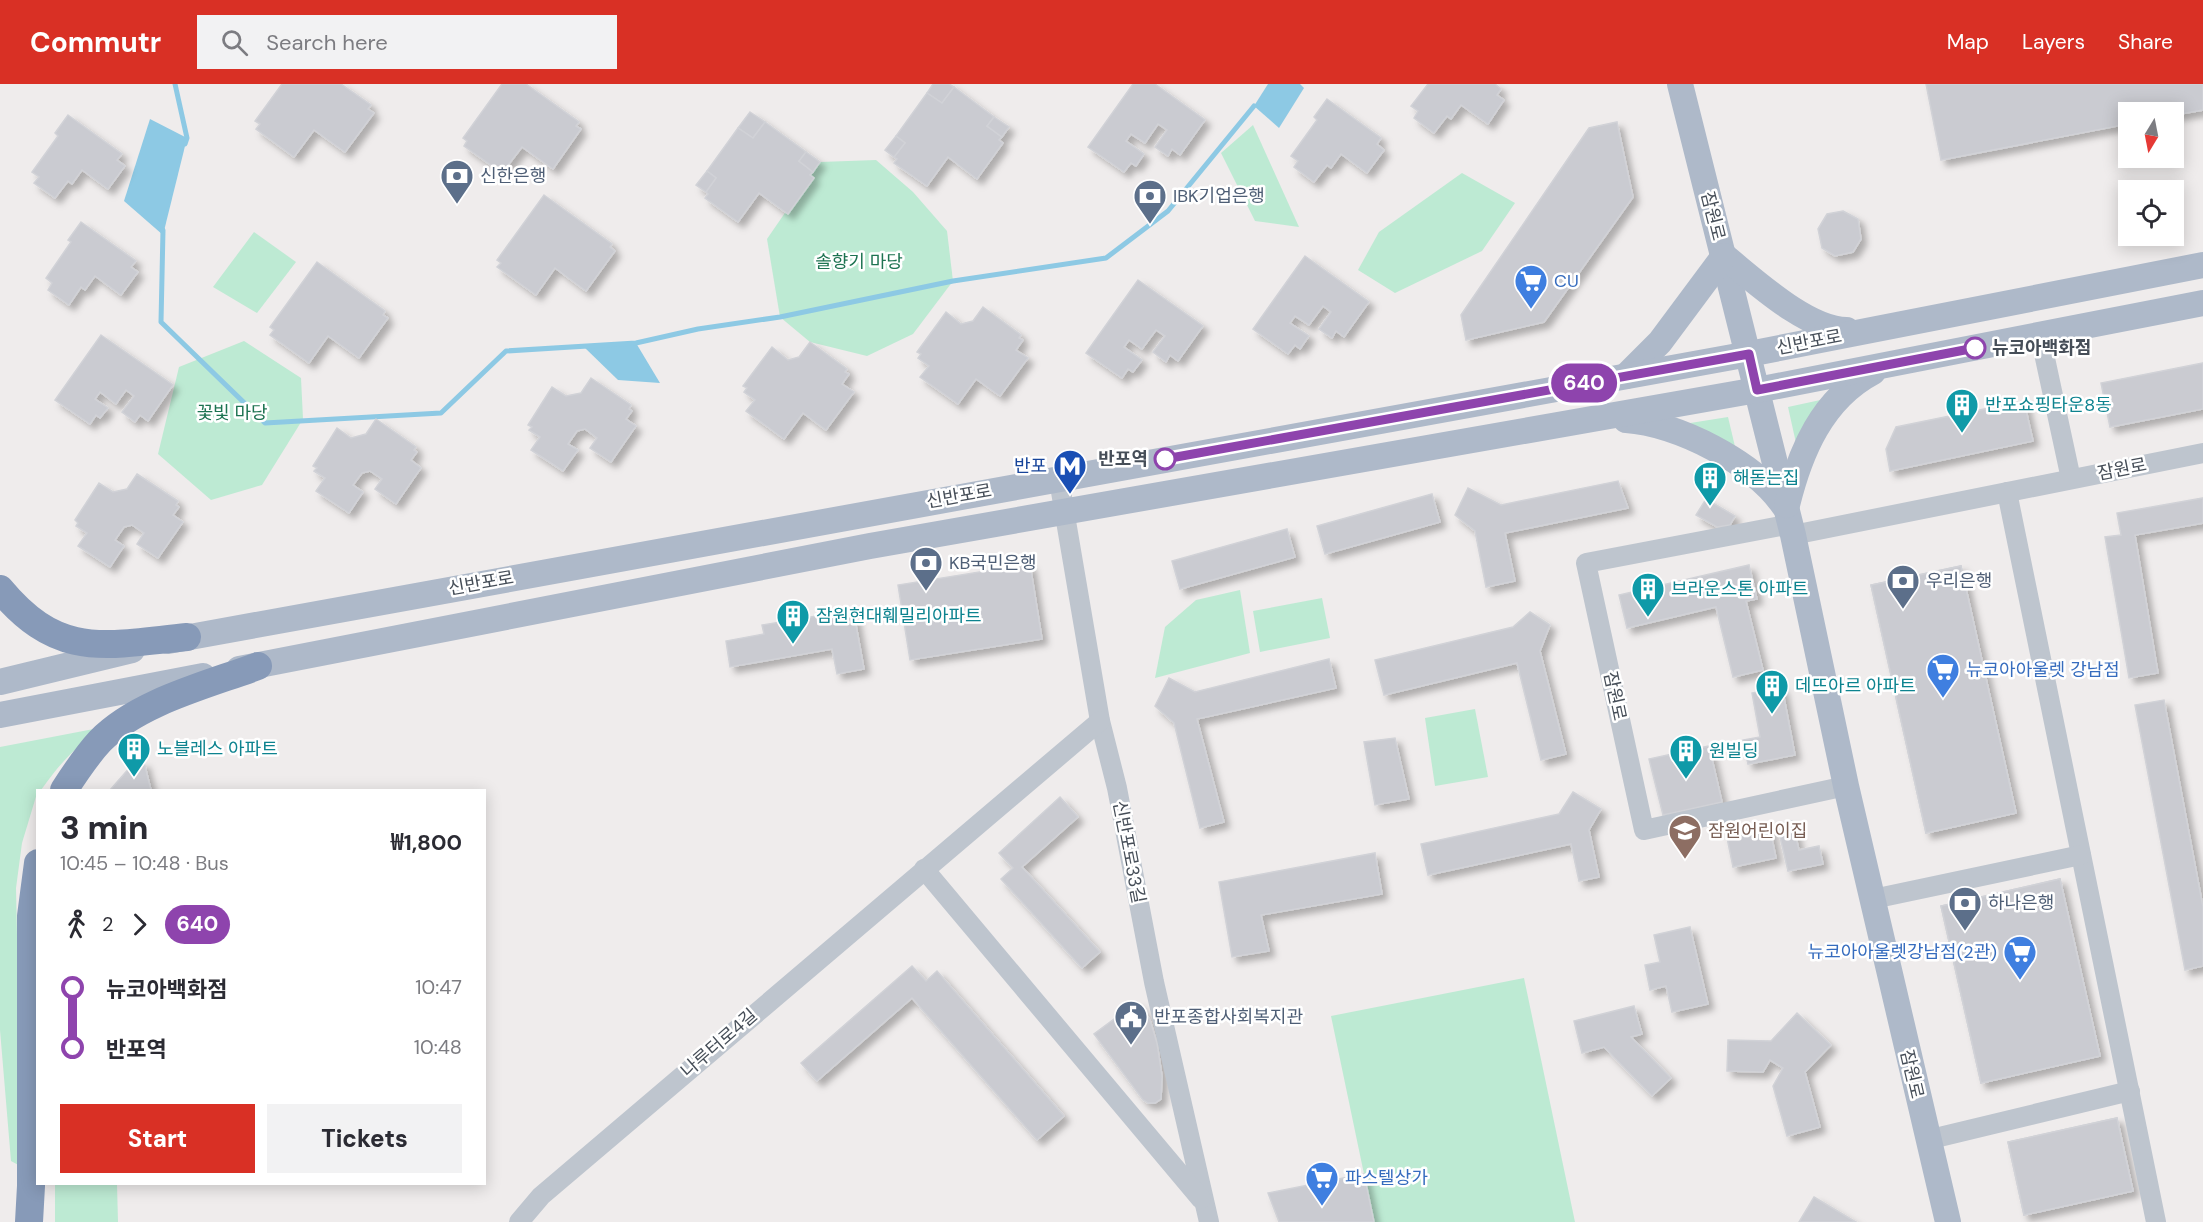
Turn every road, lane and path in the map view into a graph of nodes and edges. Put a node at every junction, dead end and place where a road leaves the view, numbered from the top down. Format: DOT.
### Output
graph roads {
  1 [pos="1680,84"];
  2 [pos="1724,256"];
  3 [pos="2203,265"];
  4 [pos="2203,303"];
  5 [pos="1893,325"];
  6 [pos="2040,335"];
  7 [pos="1749,354"];
  8 [pos="1888,365"];
  9 [pos="1626,376"];
  10 [pos="1757,390"];
  11 [pos="1599,418"];
  12 [pos="2203,453"];
  13 [pos="2071,479"];
  14 [pos="1059,480"];
  15 [pos="2007,492"];
  16 [pos="1065,512"];
  17 [pos="1790,522"];
  18 [pos="0,589"];
  19 [pos="187,637"];
  20 [pos="258,666"];
  21 [pos="0,682"];
  22 [pos="0,715"];
  23 [pos="1100,721"];
  24 [pos="1846,786"];
  25 [pos="65,789"];
  26 [pos="2081,855"];
  27 [pos="924,869"];
  28 [pos="36,878"];
  29 [pos="1873,899"];
  30 [pos="2130,1090"];
  31 [pos="1927,1140"];
  32 [pos="1203,1201"];
  33 [pos="29,1222"];
  34 [pos="519,1222"];
  35 [pos="1209,1222"];
  36 [pos="1948,1222"];
  37 [pos="2156,1222"];
  1 -- 2 [label="main road, 잠원로"];
  2 -- 5 [label="main road"];
  2 -- 7 [label="main road, 잠원로"];
  2 -- 9 [label="main road"];
  3 -- 5 [label="main road, 신반포로"];
  4 -- 6 [label="main road, 신반포로"];
  5 -- 7 [label="main road, 신반포로"];
  6 -- 8 [label="main road, 신반포로"];
  6 -- 13 [label="street"];
  7 -- 9 [label="main road, 신반포로"];
  7 -- 10 [label="main road, 잠원로"];
  8 -- 10 [label="main road, 신반포로"];
  8 -- 17 [label="main road"];
  9 -- 14 [label="main road, 신반포로"];
  10 -- 11 [label="main road, 신반포로"];
  10 -- 17 [label="main road, 잠원로"];
  11 -- 16 [label="main road, 신반포로"];
  11 -- 17 [label="main road"];
  12 -- 13 [label="street, 잠원로"];
  13 -- 15 [label="street, 잠원로"];
  14 -- 16 [label="street, 신반포로33길"];
  14 -- 19 [label="main road, 신반포로"];
  15 -- 17 [label="street, 잠원로"];
  15 -- 26 [label="street"];
  16 -- 20 [label="main road, 신반포로"];
  16 -- 23 [label="street, 신반포로33길"];
  17 -- 24 [label="main road, 잠원로"];
  17 -- 24 [label="street, 잠원로"];
  18 -- 19 [label="highway"];
  19 -- 21 [label="main road, 신반포로"];
  20 -- 22 [label="main road, 신반포로"];
  20 -- 25 [label="highway"];
  23 -- 27 [label="street, 나루터로4길"];
  23 -- 32 [label="street, 신반포로33길"];
  24 -- 29 [label="main road, 잠원로"];
  26 -- 29 [label="street"];
  26 -- 30 [label="street"];
  27 -- 32 [label="street"];
  27 -- 34 [label="street, 나루터로4길"];
  28 -- 33 [label="highway"];
  29 -- 31 [label="main road, 잠원로"];
  30 -- 31 [label="street"];
  30 -- 37 [label="street"];
  31 -- 36 [label="main road, 잠원로"];
  32 -- 35 [label="street, 신반포로33길"];
}
